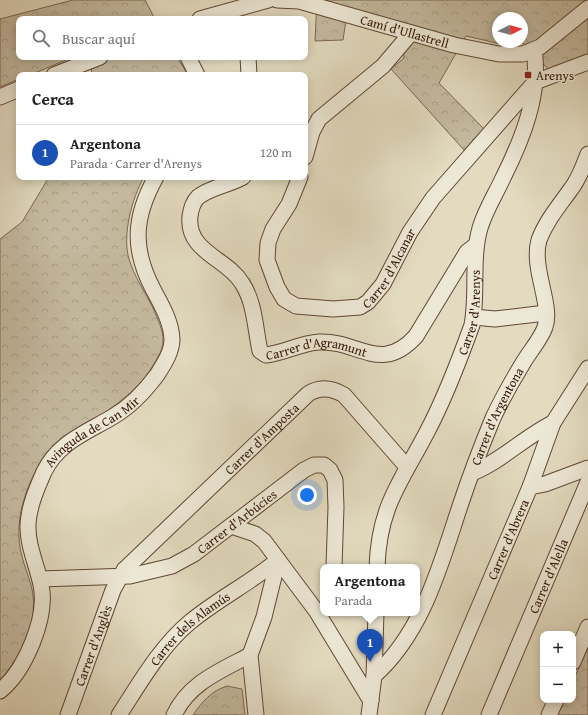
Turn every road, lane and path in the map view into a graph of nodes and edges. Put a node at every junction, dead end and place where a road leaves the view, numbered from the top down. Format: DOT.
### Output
graph roads {
  1 [pos="268,0"];
  2 [pos="277,0"];
  3 [pos="588,8"];
  4 [pos="244,12"];
  5 [pos="219,16"];
  6 [pos="411,33"];
  7 [pos="534,50"];
  8 [pos="92,60"];
  9 [pos="190,60"];
  10 [pos="248,60"];
  11 [pos="588,62"];
  12 [pos="62,72"];
  13 [pos="196,72"];
  14 [pos="249,72"];
  15 [pos="535,82"];
  16 [pos="16,90"];
  17 [pos="0,97"];
  18 [pos="308,146"];
  19 [pos="588,154"];
  20 [pos="155,180"];
  21 [pos="237,180"];
  22 [pos="299,180"];
  23 [pos="476,245"];
  24 [pos="546,313"];
  25 [pos="474,317"];
  26 [pos="588,368"];
  27 [pos="553,423"];
  28 [pos="407,467"];
  29 [pos="588,468"];
  30 [pos="472,473"];
  31 [pos="588,482"];
  32 [pos="530,487"];
  33 [pos="231,526"];
  34 [pos="278,560"];
  35 [pos="334,564"];
  36 [pos="377,564"];
  37 [pos="119,577"];
  38 [pos="40,579"];
  39 [pos="320,610"];
  40 [pos="420,612"];
  41 [pos="376,616"];
  42 [pos="418,616"];
  43 [pos="328,620"];
  44 [pos="588,627"];
  45 [pos="250,655"];
  46 [pos="576,655"];
  47 [pos="374,676"];
  48 [pos="0,691"];
  49 [pos="555,703"];
  50 [pos="370,708"];
  51 [pos="68,715"];
  52 [pos="119,715"];
  53 [pos="174,715"];
  54 [pos="256,715"];
  55 [pos="433,715"];
  56 [pos="489,715"];
  57 [pos="549,715"];
  1 -- 4 [label="street"];
  2 -- 6 [label="street, Camí d'Ullastrell"];
  3 -- 7 [label="street"];
  4 -- 5 [label="street"];
  6 -- 7 [label="street, Camí d'Ullastrell"];
  6 -- 18 [label="street"];
  7 -- 15 [label="street, Carrer d'Arenys"];
  8 -- 12 [label="street"];
  9 -- 13 [label="street"];
  10 -- 14 [label="street"];
  11 -- 15 [label="street"];
  15 -- 22 [label="street, Carrer d'Alcanar"];
  15 -- 23 [label="street, Carrer d'Arenys"];
  16 -- 17 [label="street"];
  19 -- 24 [label="street, Carrer d'Argentona"];
  20 -- 38 [label="street, Avinguda de Can Mir"];
  21 -- 23 [label="street, Carrer d'Agramunt"];
  23 -- 25 [label="street, Carrer d'Arenys"];
  24 -- 25 [label="street"];
  24 -- 30 [label="street, Carrer d'Argentona"];
  25 -- 28 [label="street, Carrer d'Arenys"];
  26 -- 27 [label="street, Carrer d'Abrera"];
  27 -- 30 [label="street"];
  27 -- 32 [label="street, Carrer d'Abrera"];
  28 -- 36 [label="street, Carrer d'Arenys"];
  28 -- 37 [label="street, Carrer d'Amposta"];
  29 -- 32 [label="street"];
  30 -- 40 [label="street, Carrer d'Argentona"];
  31 -- 56 [label="street, Carrer d'Alella"];
  32 -- 55 [label="street, Carrer d'Abrera"];
  33 -- 34 [label="street"];
  33 -- 35 [label="street, Carrer d'Arbúcies"];
  33 -- 37 [label="street, Carrer d'Arbúcies"];
  34 -- 39 [label="street"];
  34 -- 45 [label="street"];
  34 -- 52 [label="street, Carrer dels Alamús"];
  37 -- 38 [label="street, Carrer d'Arbúcies"];
  37 -- 51 [label="street, Carrer d'Anglès"];
  38 -- 48 [label="street, Avinguda de Can Mir"];
  41 -- 47 [label="street"];
  42 -- 47 [label="street, Carrer d'Argentona"];
  43 -- 50 [label="street"];
  44 -- 46 [label="street"];
  45 -- 53 [label="street"];
  45 -- 54 [label="street"];
  47 -- 50 [label="street"];
  49 -- 57 [label="street"];
}
